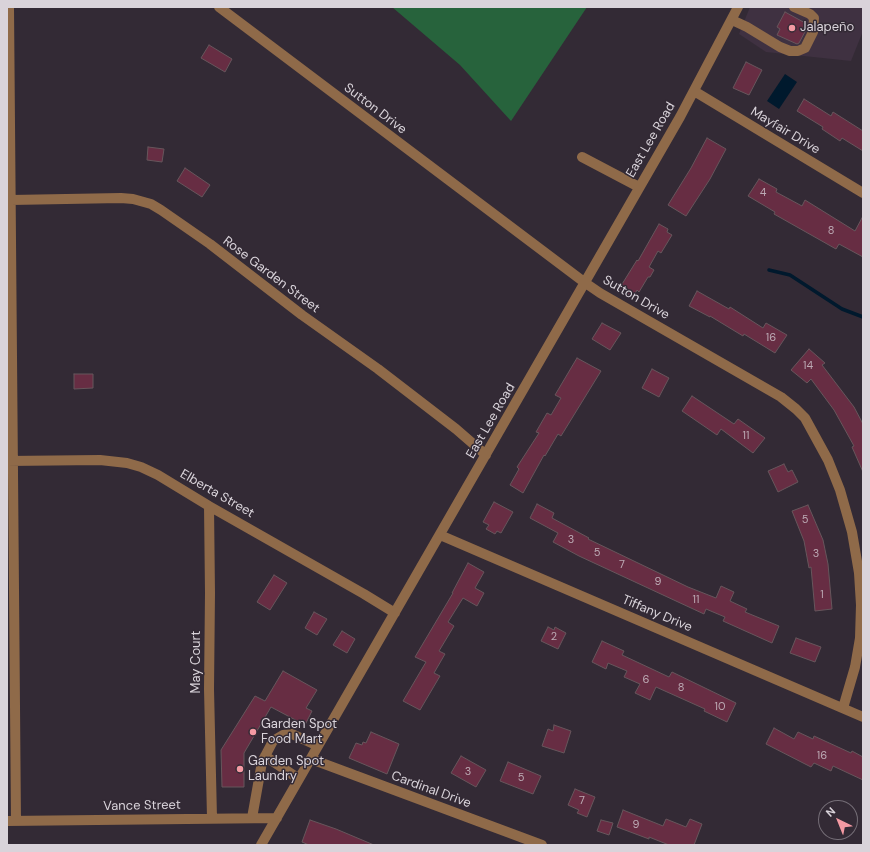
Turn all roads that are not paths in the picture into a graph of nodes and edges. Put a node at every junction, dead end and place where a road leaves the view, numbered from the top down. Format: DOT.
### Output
graph roads {
  1 [pos="9,7"];
  2 [pos="219,7"];
  3 [pos="738,7"];
  4 [pos="794,7"];
  5 [pos="732,20"];
  6 [pos="694,91"];
  7 [pos="582,157"];
  8 [pos="639,187"];
  9 [pos="863,193"];
  10 [pos="11,200"];
  11 [pos="584,282"];
  12 [pos="486,455"];
  13 [pos="10,461"];
  14 [pos="209,506"];
  15 [pos="440,535"];
  16 [pos="395,613"];
  17 [pos="843,708"];
  18 [pos="863,717"];
  19 [pos="318,746"];
  20 [pos="265,756"];
  21 [pos="311,759"];
  22 [pos="299,779"];
  23 [pos="212,818"];
  24 [pos="252,818"];
  25 [pos="277,818"];
  26 [pos="12,821"];
  27 [pos="261,845"];
  28 [pos="542,845"];
  1 -- 10 [label="street"];
  2 -- 11 [label="street, Sutton Drive"];
  3 -- 5 [label="street, East Lee Road"];
  4 -- 5 [label="street"];
  5 -- 6 [label="street, East Lee Road"];
  6 -- 8 [label="street, East Lee Road"];
  6 -- 9 [label="street, Mayfair Drive"];
  7 -- 8 [label="street"];
  8 -- 11 [label="street, East Lee Road"];
  10 -- 12 [label="street, Rose Garden Street"];
  10 -- 13 [label="street"];
  11 -- 12 [label="street, East Lee Road"];
  11 -- 17 [label="street, Sutton Drive"];
  12 -- 15 [label="street, East Lee Road"];
  13 -- 14 [label="street, Elberta Street"];
  13 -- 26 [label="street"];
  14 -- 16 [label="street, Elberta Street"];
  14 -- 23 [label="street, May Court"];
  15 -- 16 [label="street, East Lee Road"];
  15 -- 17 [label="street, Tiffany Drive"];
  16 -- 19 [label="street, East Lee Road"];
  17 -- 18 [label="street, Tiffany Drive"];
  19 -- 20 [label="street"];
  19 -- 21 [label="street, East Lee Road"];
  20 -- 22 [label="street"];
  20 -- 24 [label="street"];
  21 -- 22 [label="street, East Lee Road"];
  21 -- 28 [label="street, Cardinal Drive"];
  22 -- 25 [label="street, East Lee Road"];
  23 -- 24 [label="street, Vance Street"];
  23 -- 26 [label="street, Vance Street"];
  24 -- 25 [label="street, Vance Street"];
  25 -- 27 [label="street, East Lee Road"];
}
